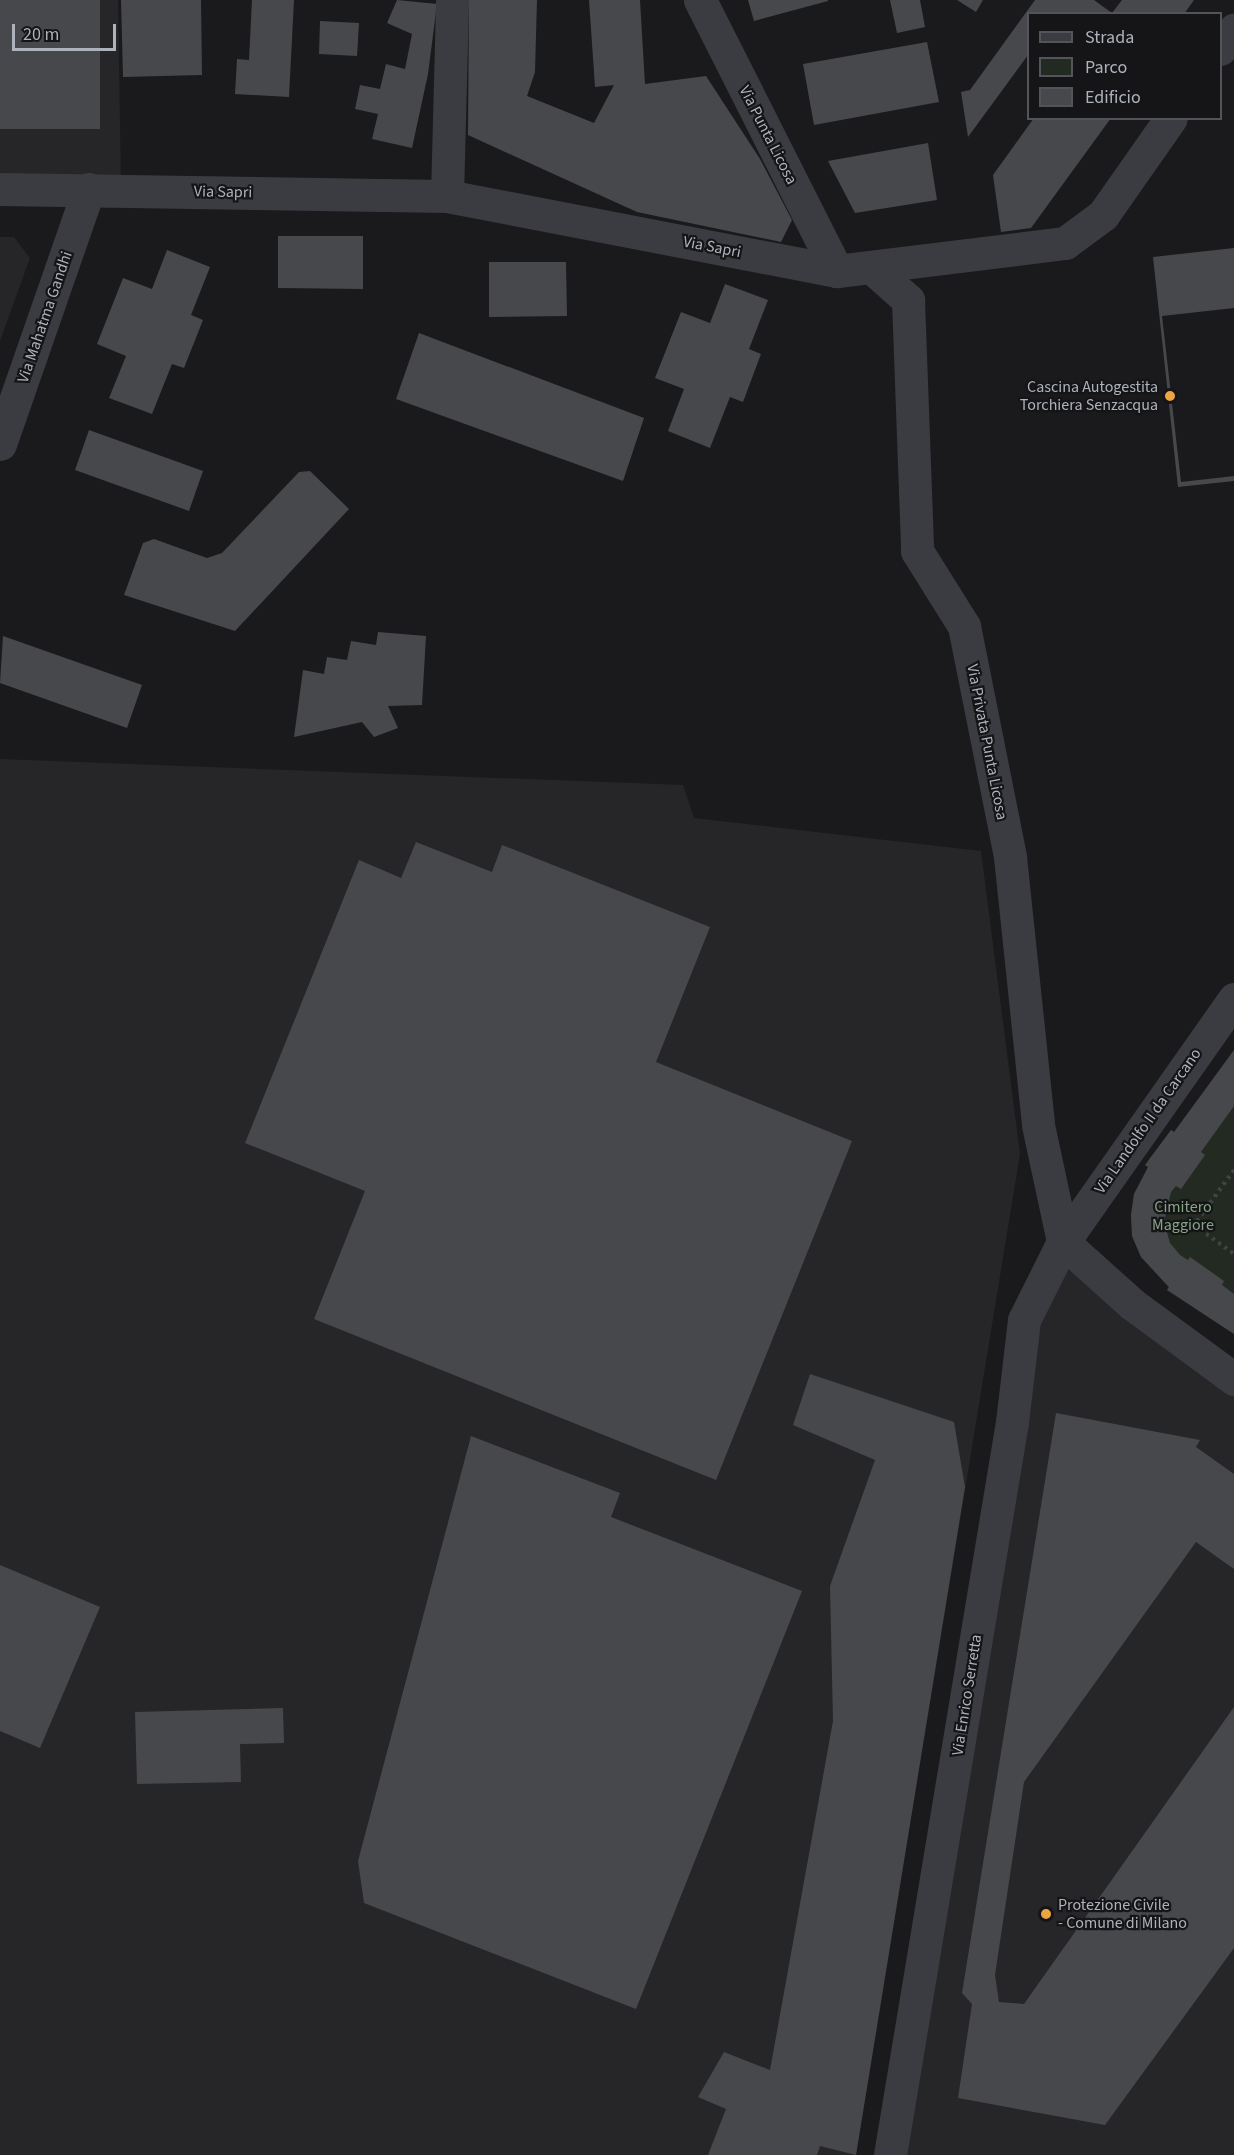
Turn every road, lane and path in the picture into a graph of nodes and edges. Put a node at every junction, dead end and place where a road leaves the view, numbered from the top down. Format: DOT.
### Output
graph roads {
  1 [pos="452,0"];
  2 [pos="700,0"];
  3 [pos="1234,30"];
  4 [pos="1222,48"];
  5 [pos="1170,120"];
  6 [pos="0,189"];
  7 [pos="89,189"];
  8 [pos="447,196"];
  9 [pos="871,267"];
  10 [pos="837,271"];
  11 [pos="0,444"];
  12 [pos="1234,999"];
  13 [pos="1234,1170"];
  14 [pos="1063,1242"];
  15 [pos="1234,1254"];
  16 [pos="1234,1379"];
  17 [pos="890,2155"];
  1 -- 8 [label="street"];
  2 -- 10 [label="street, Via Punta Licosa"];
  3 -- 4 [label="street"];
  5 -- 9 [label="street, Via Sapri"];
  6 -- 7 [label="street, Via Sapri"];
  7 -- 8 [label="street, Via Sapri"];
  7 -- 11 [label="street, Via Mahatma Gandhi"];
  8 -- 10 [label="street, Via Sapri"];
  9 -- 10 [label="street, Via Sapri"];
  9 -- 14 [label="street, Via Privata Punta Licosa"];
  12 -- 14 [label="street, Via Landolfo II da Carcano"];
  13 -- 15 [label="path"];
  14 -- 16 [label="street"];
  14 -- 17 [label="street, Via Enrico Serretta"];
}
